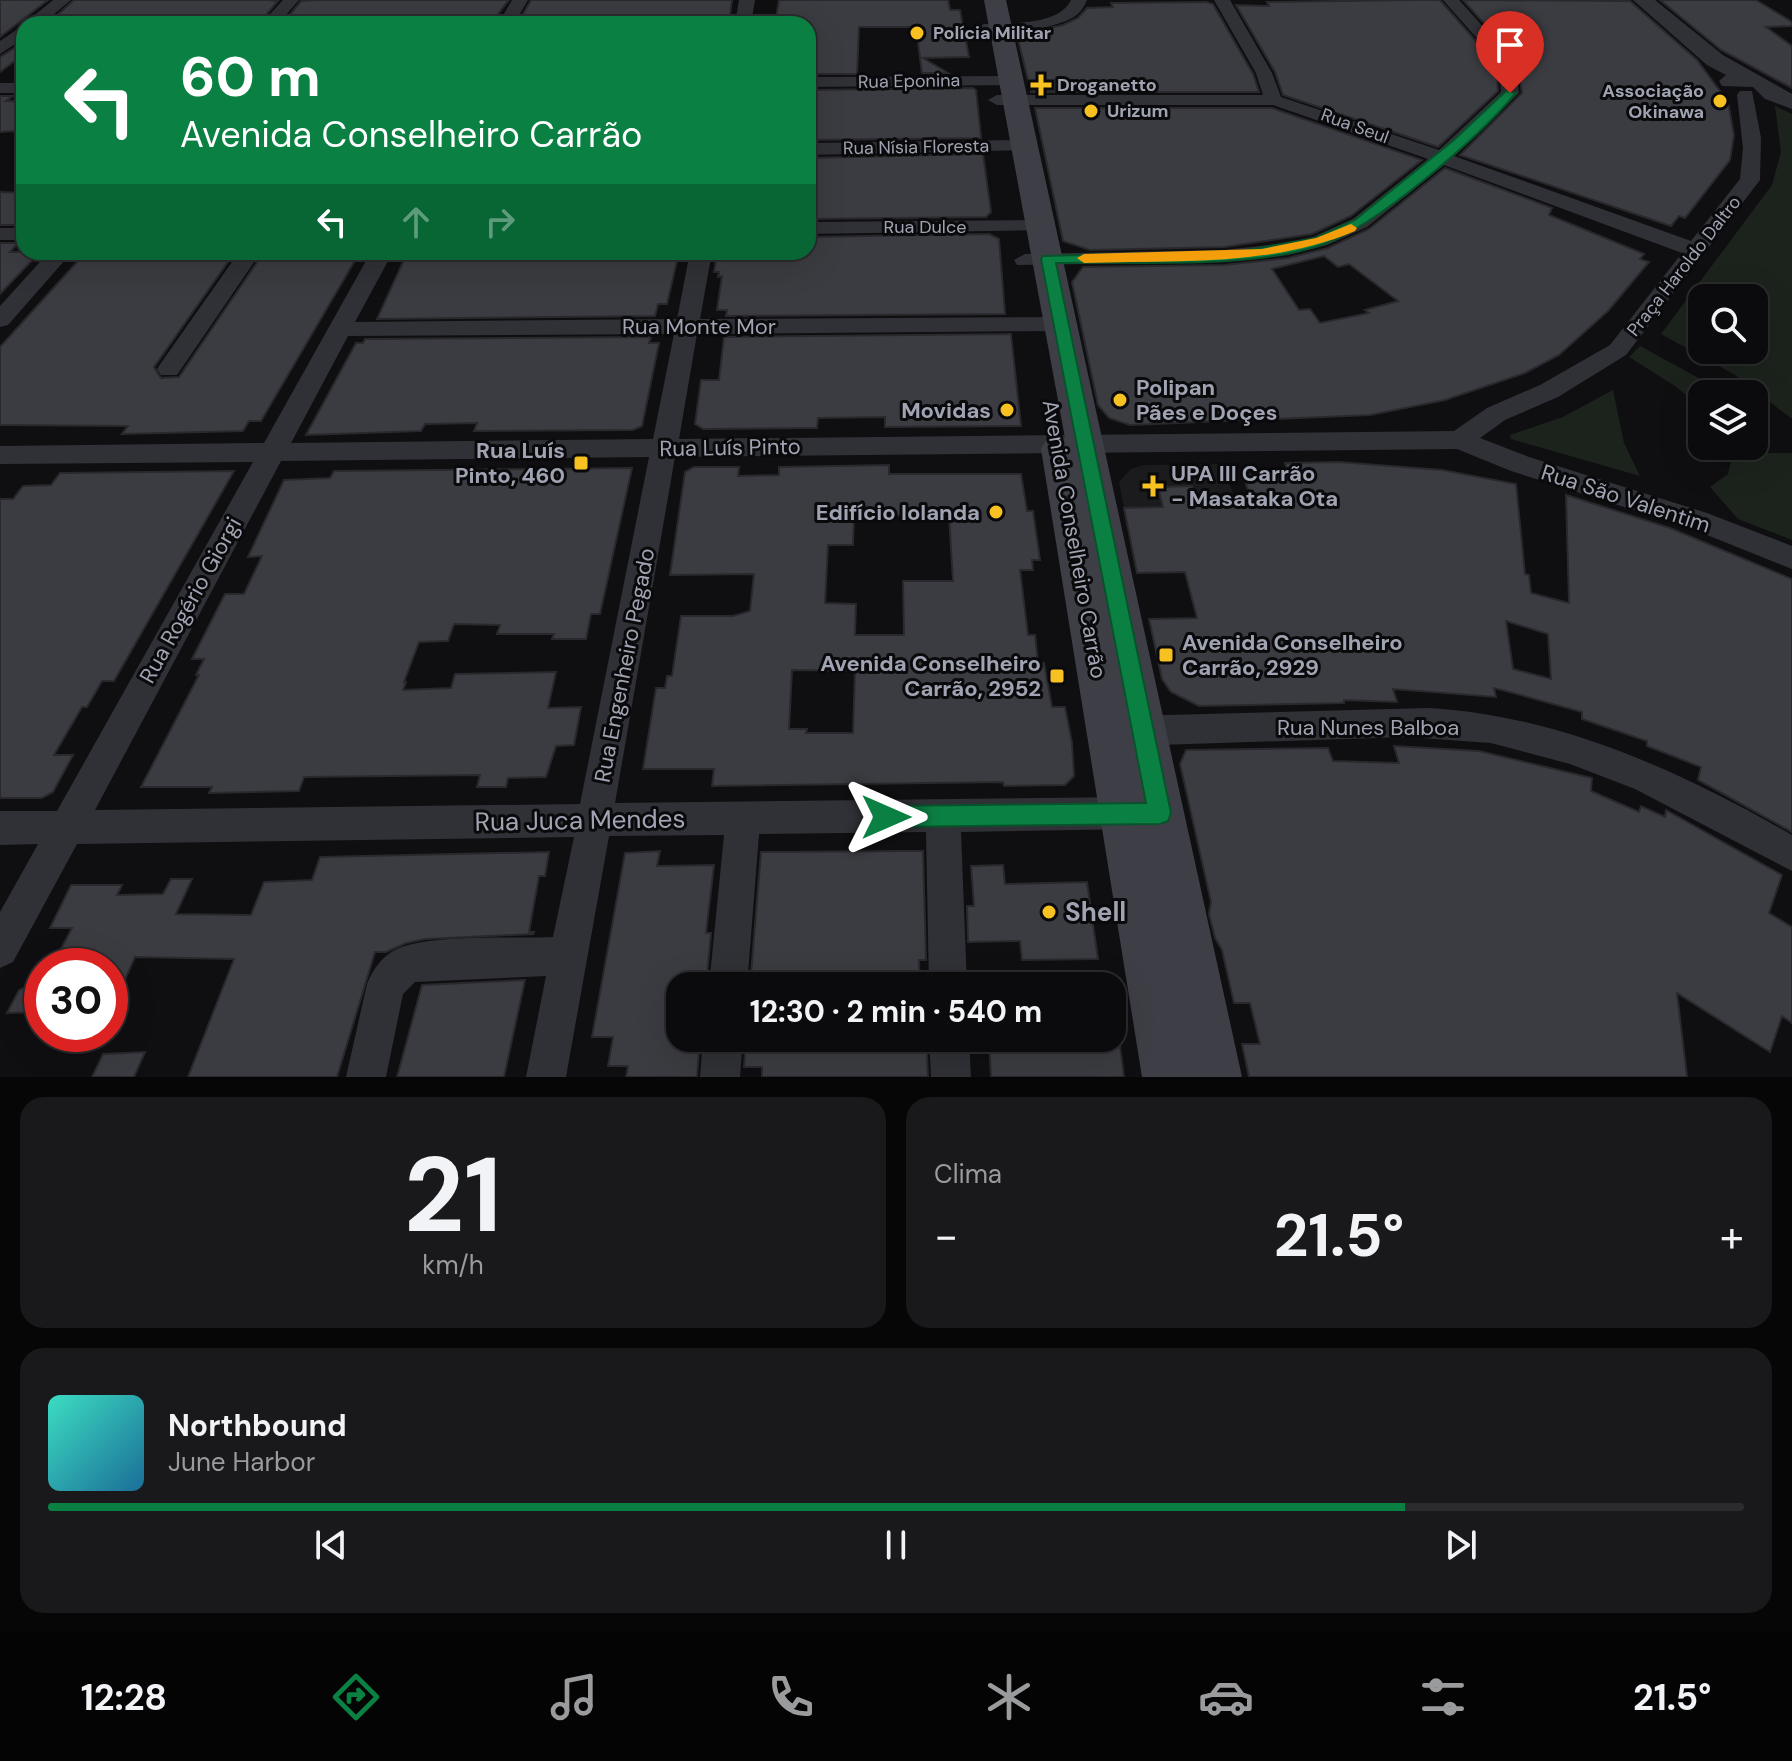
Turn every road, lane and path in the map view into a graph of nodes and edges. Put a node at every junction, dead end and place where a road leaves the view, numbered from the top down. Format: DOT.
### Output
graph roads {
  1 [pos="63,0"];
  2 [pos="291,0"];
  3 [pos="1079,0"];
  4 [pos="1222,0"];
  5 [pos="1451,0"];
  6 [pos="1643,0"];
  7 [pos="990,14"];
  8 [pos="42,16"];
  9 [pos="276,16"];
  10 [pos="16,36"];
  11 [pos="0,49"];
  12 [pos="816,82"];
  13 [pos="1743,86"];
  14 [pos="1004,90"];
  15 [pos="1782,98"];
  16 [pos="1274,100"];
  17 [pos="1015,146"];
  18 [pos="816,149"];
  19 [pos="1441,158"];
  20 [pos="816,229"];
  21 [pos="1033,243"];
  22 [pos="1695,250"];
  23 [pos="54,260"];
  24 [pos="244,260"];
  25 [pos="378,260"];
  26 [pos="699,260"];
  27 [pos="0,319"];
  28 [pos="1048,324"];
  29 [pos="687,326"];
  30 [pos="340,329"];
  31 [pos="169,369"];
  32 [pos="1459,440"];
  33 [pos="1071,443"];
  34 [pos="664,448"];
  35 [pos="270,453"];
  36 [pos="0,455"];
  37 [pos="1792,558"];
  38 [pos="1126,732"];
  39 [pos="1141,813"];
  40 [pos="943,816"];
  41 [pos="743,817"];
  42 [pos="595,820"];
  43 [pos="0,828"];
  44 [pos="66,828"];
  45 [pos="1792,854"];
  46 [pos="0,949"];
  47 [pos="569,956"];
  48 [pos="729,972"];
  49 [pos="948,972"];
  50 [pos="722,1052"];
  51 [pos="950,1052"];
  52 [pos="366,1077"];
  53 [pos="546,1077"];
  54 [pos="720,1077"];
  55 [pos="951,1077"];
  56 [pos="1171,1077"];
  57 [pos="1213,1077"];
  1 -- 8 [label="street"];
  2 -- 9 [label="street"];
  3 -- 7 [label="street"];
  4 -- 16 [label="street"];
  5 -- 19 [label="street, Rua Dulce"];
  6 -- 13 [label="street"];
  7 -- 14 [label="main road, Avenida Conselheiro Carrão"];
  10 -- 11 [label="street"];
  12 -- 14 [label="street, Rua Eponina"];
  13 -- 15 [label="street"];
  13 -- 22 [label="street, Praça Haroldo Daltro"];
  14 -- 16 [label="street, Rua Seul"];
  14 -- 17 [label="main road, Avenida Conselheiro Carrão"];
  16 -- 19 [label="street, Rua Seul"];
  17 -- 18 [label="street, Rua Nísia Floresta"];
  17 -- 21 [label="main road, Avenida Conselheiro Carrão"];
  19 -- 21 [label="street, Rua Dulce"];
  19 -- 22 [label="street, Rua Seul"];
  20 -- 21 [label="street, Rua Dulce"];
  21 -- 28 [label="main road, Avenida Conselheiro Carrão"];
  22 -- 32 [label="street, Praça Haroldo Daltro"];
  23 -- 27 [label="street"];
  24 -- 31 [label="street"];
  25 -- 30 [label="street, Rua Rogério Giorgi"];
  26 -- 29 [label="street, Rua Engenheiro Pegado"];
  28 -- 29 [label="street, Rua Monte Mor"];
  28 -- 33 [label="main road, Avenida Conselheiro Carrão"];
  29 -- 30 [label="street, Rua Monte Mor"];
  29 -- 34 [label="street, Rua Engenheiro Pegado"];
  30 -- 35 [label="street, Rua Rogério Giorgi"];
  32 -- 33 [label="street, Rua Luís Pinto"];
  32 -- 37 [label="street, Rua São Valentim"];
  33 -- 34 [label="street, Rua Luís Pinto"];
  33 -- 38 [label="main road, Avenida Conselheiro Carrão"];
  34 -- 35 [label="street, Rua Luís Pinto"];
  34 -- 42 [label="street, Rua Engenheiro Pegado"];
  35 -- 36 [label="street, Rua Luís Pinto"];
  35 -- 44 [label="street, Rua Rogério Giorgi"];
  38 -- 39 [label="main road, Avenida Conselheiro Carrão"];
  38 -- 45 [label="street, Rua Nunes Balboa"];
  39 -- 40 [label="street, Rua Juca Mendes"];
  39 -- 56 [label="main road, Avenida Conselheiro Carrão"];
  39 -- 57 [label="main road, Avenida Conselheiro Carrão"];
  40 -- 41 [label="street, Rua Juca Mendes"];
  40 -- 49 [label="street"];
  41 -- 42 [label="street, Rua Juca Mendes"];
  41 -- 48 [label="street"];
  42 -- 44 [label="street, Rua Juca Mendes"];
  42 -- 47 [label="street, Rua Engenheiro Pegado"];
  43 -- 44 [label="street, Rua Juca Mendes"];
  44 -- 46 [label="street, Rua Rogério Giorgi"];
  47 -- 52 [label="street"];
  47 -- 53 [label="street, Rua Engenheiro Pegado"];
  50 -- 54 [label="street"];
  51 -- 55 [label="street"];
}
